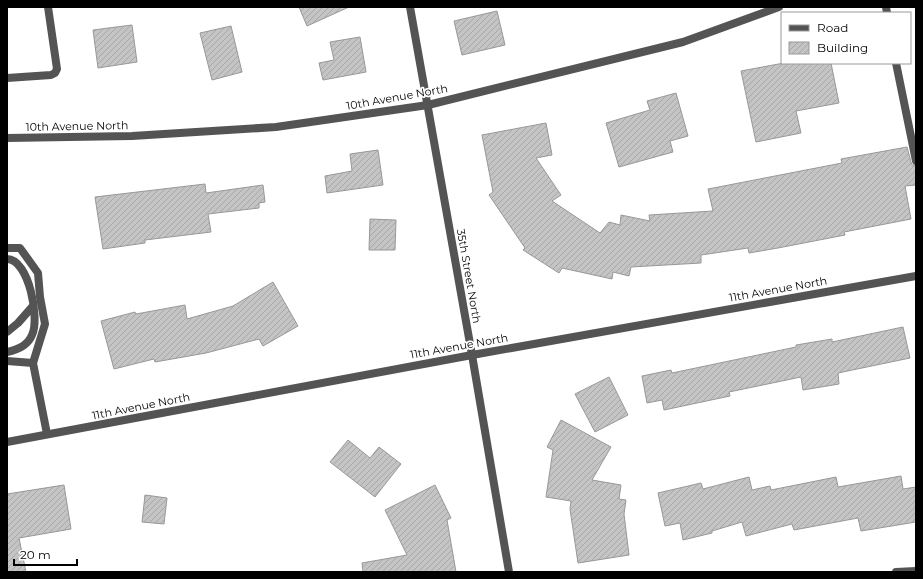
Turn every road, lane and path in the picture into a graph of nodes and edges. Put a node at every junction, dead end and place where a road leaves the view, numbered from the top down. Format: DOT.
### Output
graph roads {
  1 [pos="48,7"];
  2 [pos="410,7"];
  3 [pos="779,7"];
  4 [pos="896,64"];
  5 [pos="7,78"];
  6 [pos="428,105"];
  7 [pos="7,138"];
  8 [pos="916,161"];
  9 [pos="7,247"];
  10 [pos="7,258"];
  11 [pos="916,276"];
  12 [pos="33,306"];
  13 [pos="7,332"];
  14 [pos="7,352"];
  15 [pos="472,355"];
  16 [pos="7,361"];
  17 [pos="33,363"];
  18 [pos="47,434"];
  19 [pos="7,442"];
  20 [pos="916,571"];
  21 [pos="509,572"];
  22 [pos="896,572"];
  1 -- 5 [label="street"];
  2 -- 6 [label="street, 35th Street North"];
  3 -- 6 [label="street, 10th Avenue North"];
  4 -- 8 [label="street"];
  6 -- 7 [label="street, 10th Avenue North"];
  6 -- 15 [label="street, 35th Street North"];
  9 -- 17 [label="street"];
  10 -- 12 [label="street"];
  11 -- 15 [label="street, 11th Avenue North"];
  12 -- 13 [label="street"];
  12 -- 14 [label="street"];
  15 -- 18 [label="street, 11th Avenue North"];
  15 -- 21 [label="street, 35th Street North"];
  16 -- 17 [label="street"];
  17 -- 18 [label="street"];
  18 -- 19 [label="street, 11th Avenue North"];
  20 -- 22 [label="street"];
}
